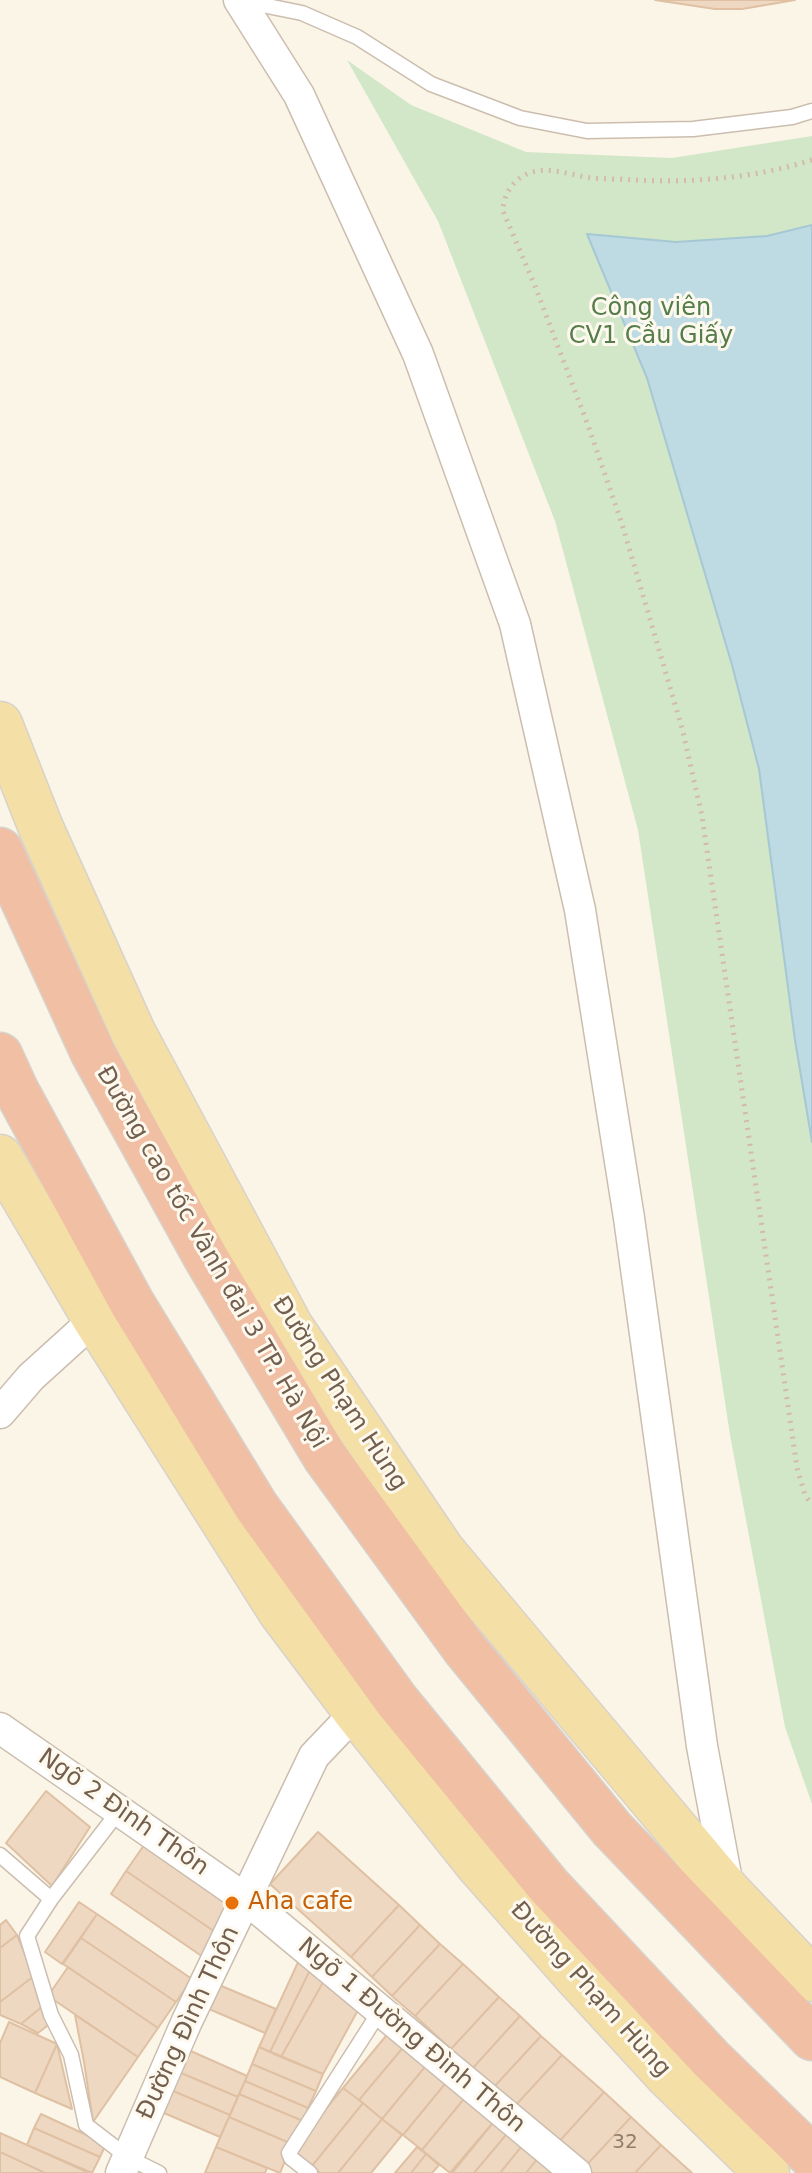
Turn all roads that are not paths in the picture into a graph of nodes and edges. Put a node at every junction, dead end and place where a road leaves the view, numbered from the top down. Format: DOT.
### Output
graph roads {
  1 [pos="239,0"];
  2 [pos="812,111"];
  3 [pos="0,724"];
  4 [pos="0,850"];
  5 [pos="0,1055"];
  6 [pos="0,1157"];
  7 [pos="95,1319"];
  8 [pos="2,1405"];
  9 [pos="356,1712"];
  10 [pos="0,1728"];
  11 [pos="119,1811"];
  12 [pos="0,1855"];
  13 [pos="729,1892"];
  14 [pos="51,1899"];
  15 [pos="246,1899"];
  16 [pos="812,1979"];
  17 [pos="380,2011"];
  18 [pos="812,2038"];
  19 [pos="812,2157"];
  20 [pos="125,2166"];
  21 [pos="159,2173"];
  22 [pos="310,2173"];
  23 [pos="576,2173"];
  24 [pos="767,2173"];
  1 -- 2 [label="lane"];
  1 -- 13 [label="street"];
  3 -- 13 [label="main road, Đường Phạm Hùng"];
  4 -- 18 [label="highway, Đường cao tốc Vành đai 3 TP. Hà Nội"];
  5 -- 19 [label="highway"];
  6 -- 7 [label="main road, Đường Phạm Hùng"];
  7 -- 8 [label="street"];
  7 -- 9 [label="main road, Đường Phạm Hùng"];
  9 -- 15 [label="street, Đường Đình Thôn"];
  9 -- 24 [label="main road, Đường Phạm Hùng"];
  10 -- 11 [label="street, Ngõ 2 Đình Thôn"];
  11 -- 14 [label="lane"];
  11 -- 15 [label="street, Ngõ 2 Đình Thôn"];
  12 -- 14 [label="lane"];
  13 -- 16 [label="main road, Đường Phạm Hùng"];
  14 -- 20 [label="lane"];
  15 -- 17 [label="street, Ngõ 1 Đường Đình Thôn"];
  15 -- 20 [label="street, Đường Đình Thôn"];
  17 -- 22 [label="lane"];
  17 -- 23 [label="street, Ngõ 1 Đường Đình Thôn"];
  20 -- 21 [label="lane"];
}
